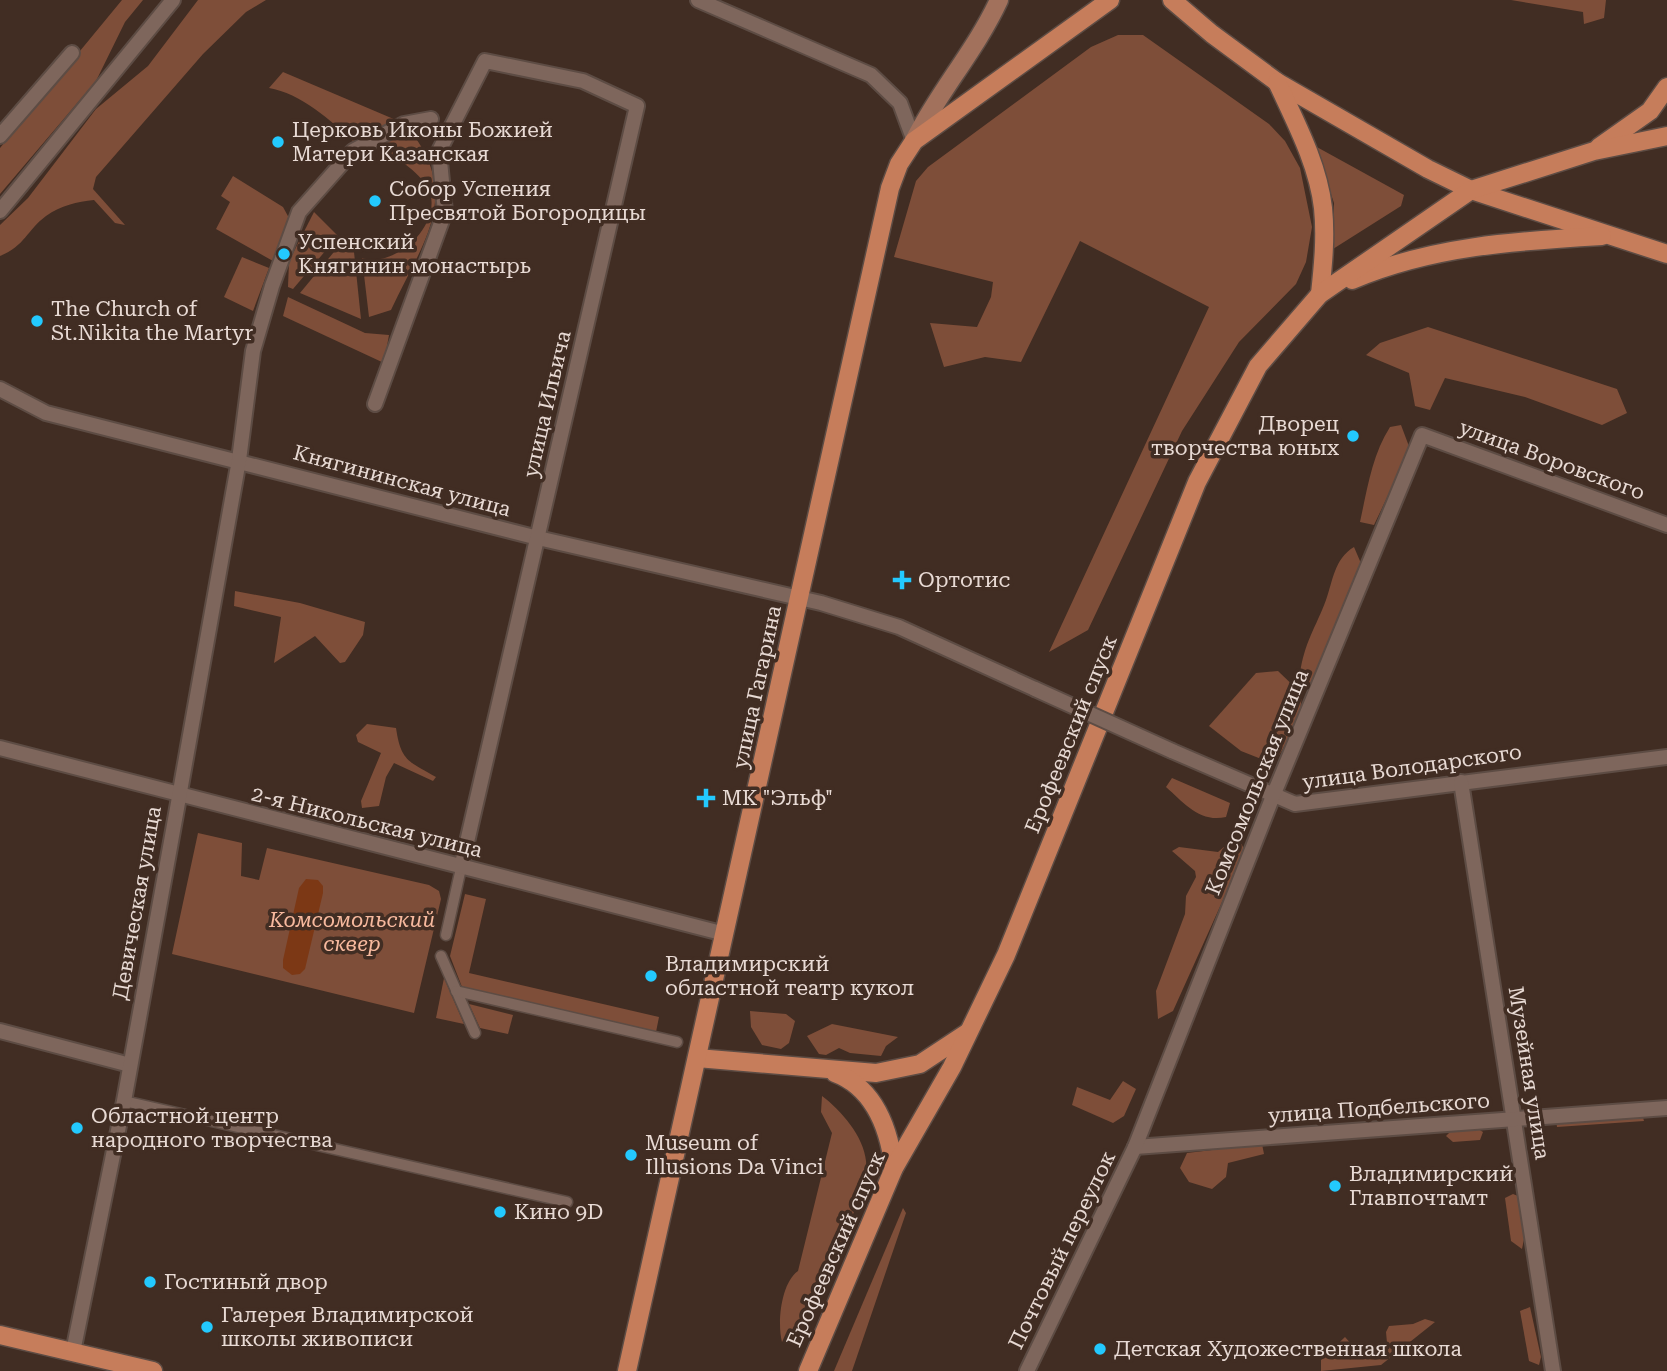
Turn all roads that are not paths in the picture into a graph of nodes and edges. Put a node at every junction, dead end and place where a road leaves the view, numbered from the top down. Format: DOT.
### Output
graph roads {
  1 [pos="173,0"];
  2 [pos="698,0"];
  3 [pos="999,0"];
  4 [pos="1110,0"];
  5 [pos="1172,0"];
  6 [pos="72,53"];
  7 [pos="1278,82"];
  8 [pos="1667,87"];
  9 [pos="431,119"];
  10 [pos="0,136"];
  11 [pos="1667,136"];
  12 [pos="914,141"];
  13 [pos="1594,151"];
  14 [pos="1471,190"];
  15 [pos="0,211"];
  16 [pos="1610,235"];
  17 [pos="1667,254"];
  18 [pos="1320,294"];
  19 [pos="0,389"];
  20 [pos="375,404"];
  21 [pos="1422,435"];
  22 [pos="239,460"];
  23 [pos="1667,525"];
  24 [pos="538,538"];
  25 [pos="800,598"];
  26 [pos="1035,689"];
  27 [pos="0,748"];
  28 [pos="1667,757"];
  29 [pos="1461,782"];
  30 [pos="178,793"];
  31 [pos="1273,796"];
  32 [pos="461,868"];
  33 [pos="725,934"];
  34 [pos="446,935"];
  35 [pos="441,956"];
  36 [pos="456,991"];
  37 [pos="0,1031"];
  38 [pos="970,1031"];
  39 [pos="475,1033"];
  40 [pos="677,1042"];
  41 [pos="697,1058"];
  42 [pos="130,1065"];
  43 [pos="830,1071"];
  44 [pos="124,1101"];
  45 [pos="1667,1108"];
  46 [pos="1515,1119"];
  47 [pos="1135,1147"];
  48 [pos="894,1168"];
  49 [pos="567,1202"];
  50 [pos="0,1335"];
  51 [pos="73,1352"];
  52 [pos="113,1366"];
  53 [pos="153,1371"];
  54 [pos="627,1371"];
  55 [pos="808,1371"];
  56 [pos="1027,1371"];
  57 [pos="1553,1371"];
  1 -- 15 [label="street"];
  2 -- 12 [label="street"];
  3 -- 12 [label="main road, улица Гагарина"];
  4 -- 12 [label="main road, улица Гагарина"];
  5 -- 7 [label="main road"];
  6 -- 10 [label="street"];
  7 -- 14 [label="main road"];
  7 -- 18 [label="main road"];
  8 -- 13 [label="main road"];
  9 -- 22 [label="street, Девическая улица"];
  11 -- 13 [label="main road"];
  12 -- 25 [label="main road, улица Гагарина"];
  13 -- 14 [label="main road, Ерофеевский спуск"];
  14 -- 16 [label="main road"];
  14 -- 18 [label="main road, Ерофеевский спуск"];
  16 -- 17 [label="main road"];
  16 -- 18 [label="main road"];
  18 -- 38 [label="main road, Ерофеевский спуск"];
  19 -- 22 [label="street, Княгининская улица"];
  20 -- 24 [label="street, улица Ильича"];
  21 -- 23 [label="street, улица Воровского"];
  21 -- 31 [label="street, Комсомольская улица"];
  22 -- 24 [label="street, Княгининская улица"];
  22 -- 30 [label="street, Девическая улица"];
  24 -- 25 [label="street, Княгининская улица"];
  24 -- 32 [label="street, улица Ильича"];
  25 -- 26 [label="street, Княгининская улица"];
  25 -- 33 [label="main road, улица Гагарина"];
  26 -- 31 [label="street, улица Володарского, bridge"];
  27 -- 30 [label="street, 2-я Никольская улица"];
  28 -- 29 [label="street, улица Володарского"];
  29 -- 31 [label="street, улица Володарского"];
  29 -- 46 [label="street, Музейная улица"];
  30 -- 32 [label="street, 2-я Никольская улица"];
  30 -- 42 [label="street, Девическая улица"];
  31 -- 47 [label="street, Комсомольская улица"];
  32 -- 33 [label="street, 2-я Никольская улица"];
  32 -- 34 [label="street"];
  33 -- 41 [label="main road, улица Гагарина"];
  35 -- 36 [label="street"];
  36 -- 39 [label="street"];
  36 -- 40 [label="street"];
  37 -- 42 [label="street"];
  38 -- 43 [label="main road"];
  38 -- 48 [label="main road, Ерофеевский спуск"];
  41 -- 43 [label="main road"];
  41 -- 54 [label="main road, улица Гагарина"];
  42 -- 44 [label="street, Девическая улица"];
  43 -- 48 [label="main road"];
  44 -- 49 [label="street"];
  44 -- 51 [label="street, Девическая улица"];
  45 -- 46 [label="street, улица Подбельского"];
  46 -- 47 [label="street, улица Подбельского"];
  46 -- 57 [label="street, Музейная улица"];
  47 -- 56 [label="street, Почтовый переулок"];
  48 -- 55 [label="main road, Ерофеевский спуск"];
  50 -- 51 [label="main road"];
  51 -- 52 [label="main road"];
  52 -- 53 [label="main road"];
}
